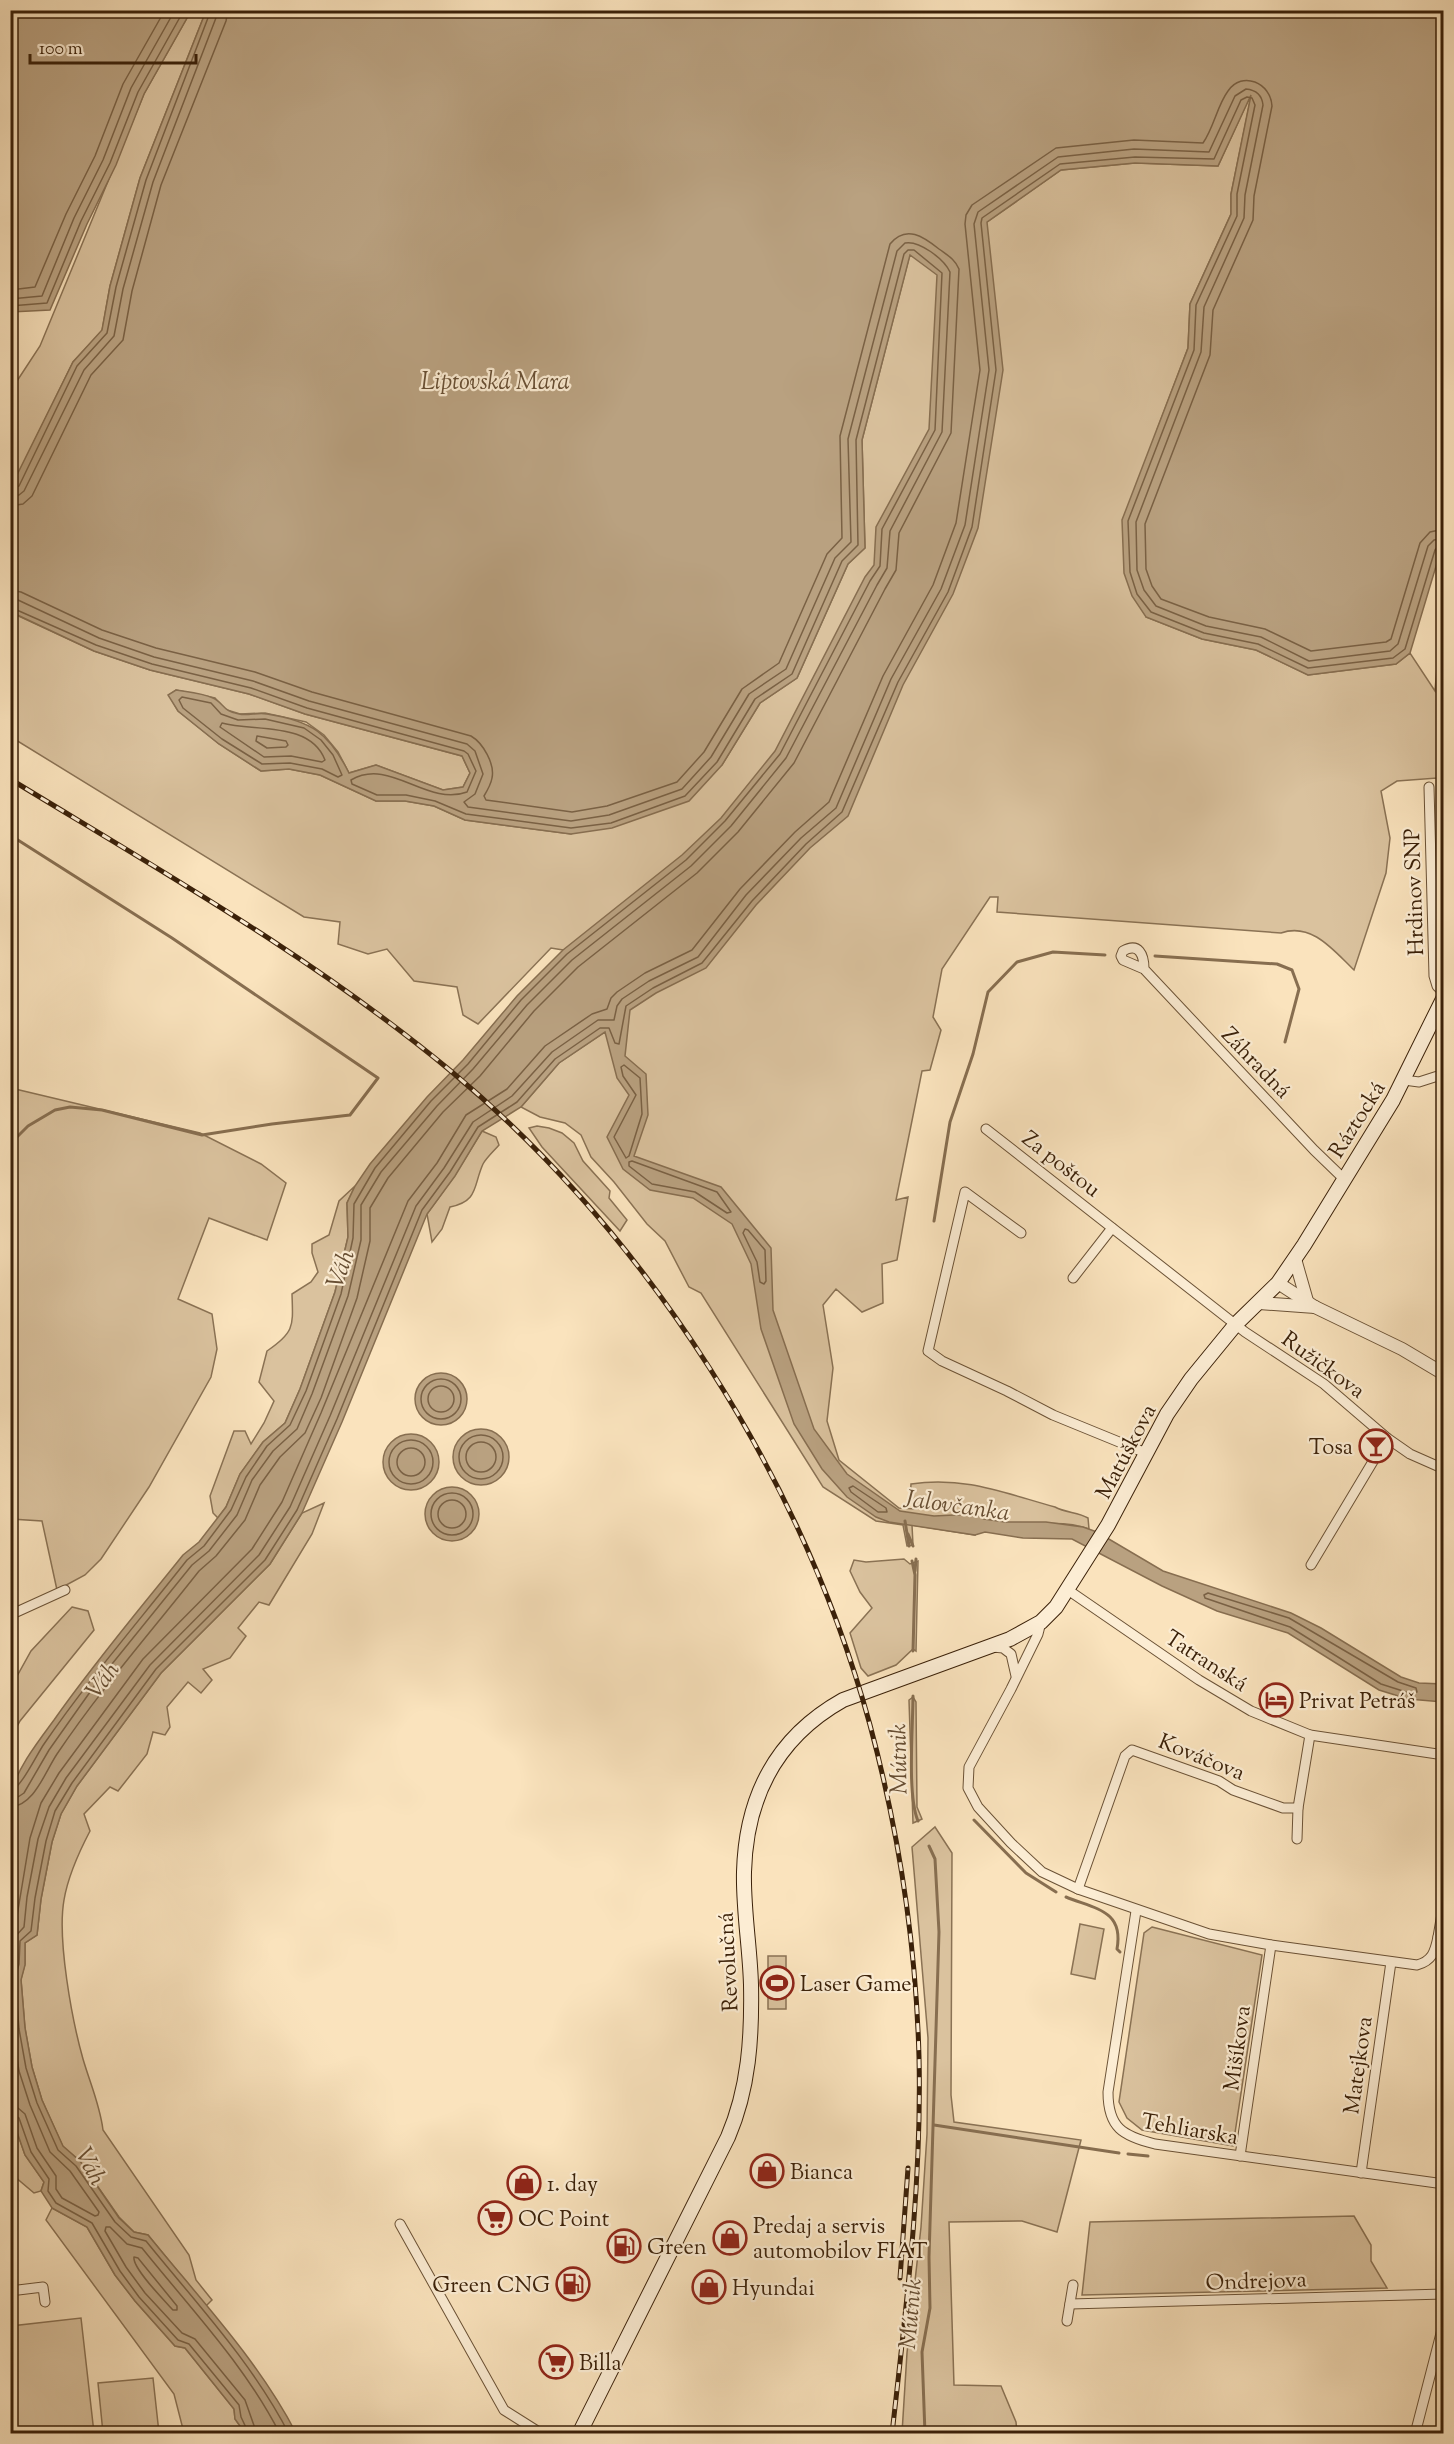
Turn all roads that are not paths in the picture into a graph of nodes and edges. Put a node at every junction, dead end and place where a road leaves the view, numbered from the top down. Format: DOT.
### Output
graph roads {
  1 [pos="1429,787"];
  2 [pos="1144,969"];
  3 [pos="1443,993"];
  4 [pos="1443,997"];
  5 [pos="1443,1074"];
  6 [pos="1404,1080"];
  7 [pos="986,1129"];
  8 [pos="1344,1179"];
  9 [pos="1112,1228"];
  10 [pos="1021,1233"];
  11 [pos="1295,1259"];
  12 [pos="1073,1278"];
  13 [pos="1278,1283"];
  14 [pos="1259,1303"];
  15 [pos="1311,1304"];
  16 [pos="1236,1324"];
  17 [pos="1443,1374"];
  18 [pos="1387,1438"];
  19 [pos="1146,1453"];
  20 [pos="1443,1469"];
  21 [pos="1311,1565"];
  22 [pos="65,1590"];
  23 [pos="1068,1590"];
  24 [pos="10,1615"];
  25 [pos="1041,1622"];
  26 [pos="990,1647"];
  27 [pos="1016,1679"];
  28 [pos="1310,1735"];
  29 [pos="1443,1755"];
  30 [pos="1298,1808"];
  31 [pos="1297,1839"];
  32 [pos="1078,1888"];
  33 [pos="1443,1902"];
  34 [pos="1136,1911"];
  35 [pos="1441,1938"];
  36 [pos="1271,1945"];
  37 [pos="1391,1962"];
  38 [pos="1239,2156"];
  39 [pos="1361,2173"];
  40 [pos="1443,2184"];
  41 [pos="400,2224"];
  42 [pos="1073,2285"];
  43 [pos="10,2291"];
  44 [pos="1443,2294"];
  45 [pos="45,2302"];
  46 [pos="1070,2304"];
  47 [pos="1067,2321"];
  48 [pos="1443,2322"];
  49 [pos="542,2433"];
  50 [pos="579,2433"];
  51 [pos="1415,2433"];
  1 -- 3 [label="street, Hrdinov SNP"];
  2 -- 8 [label="street, Záhradná"];
  4 -- 6 [label="main road, Ráztocká"];
  5 -- 6 [label="street"];
  6 -- 8 [label="main road, Ráztocká"];
  7 -- 9 [label="street, Za poštou"];
  8 -- 11 [label="main road, Ráztocká"];
  9 -- 12 [label="street"];
  9 -- 16 [label="street, Za poštou"];
  10 -- 19 [label="street"];
  11 -- 13 [label="main road, Matúškova"];
  11 -- 15 [label="street"];
  13 -- 14 [label="main road, Matúškova"];
  13 -- 15 [label="street"];
  14 -- 15 [label="street"];
  14 -- 16 [label="main road, Matúškova"];
  15 -- 17 [label="street"];
  16 -- 18 [label="street, Ružičkova"];
  16 -- 19 [label="main road, Matúškova"];
  18 -- 20 [label="street, Ružičkova"];
  18 -- 21 [label="street"];
  19 -- 23 [label="main road, Matúškova"];
  22 -- 24 [label="street"];
  23 -- 25 [label="main road, Matúškova"];
  23 -- 28 [label="street, Tatranská"];
  25 -- 26 [label="main road, Revolučná"];
  25 -- 27 [label="street, Matúškova"];
  26 -- 27 [label="street"];
  26 -- 50 [label="main road, Revolučná"];
  27 -- 32 [label="street, Matúškova"];
  28 -- 29 [label="street, Tatranská"];
  28 -- 30 [label="street"];
  30 -- 31 [label="street"];
  30 -- 32 [label="street, Kováčova"];
  32 -- 34 [label="street"];
  33 -- 35 [label="street"];
  34 -- 36 [label="street"];
  34 -- 38 [label="street, Tehliarska"];
  35 -- 37 [label="street"];
  36 -- 37 [label="street"];
  36 -- 38 [label="street, Mišíkova"];
  37 -- 39 [label="street, Matejkova"];
  38 -- 39 [label="street, Tehliarska"];
  39 -- 40 [label="street, Tehliarska"];
  41 -- 49 [label="street"];
  42 -- 46 [label="street"];
  43 -- 45 [label="street"];
  44 -- 46 [label="street, Ondrejova"];
  46 -- 47 [label="street"];
  48 -- 51 [label="street"];
}
